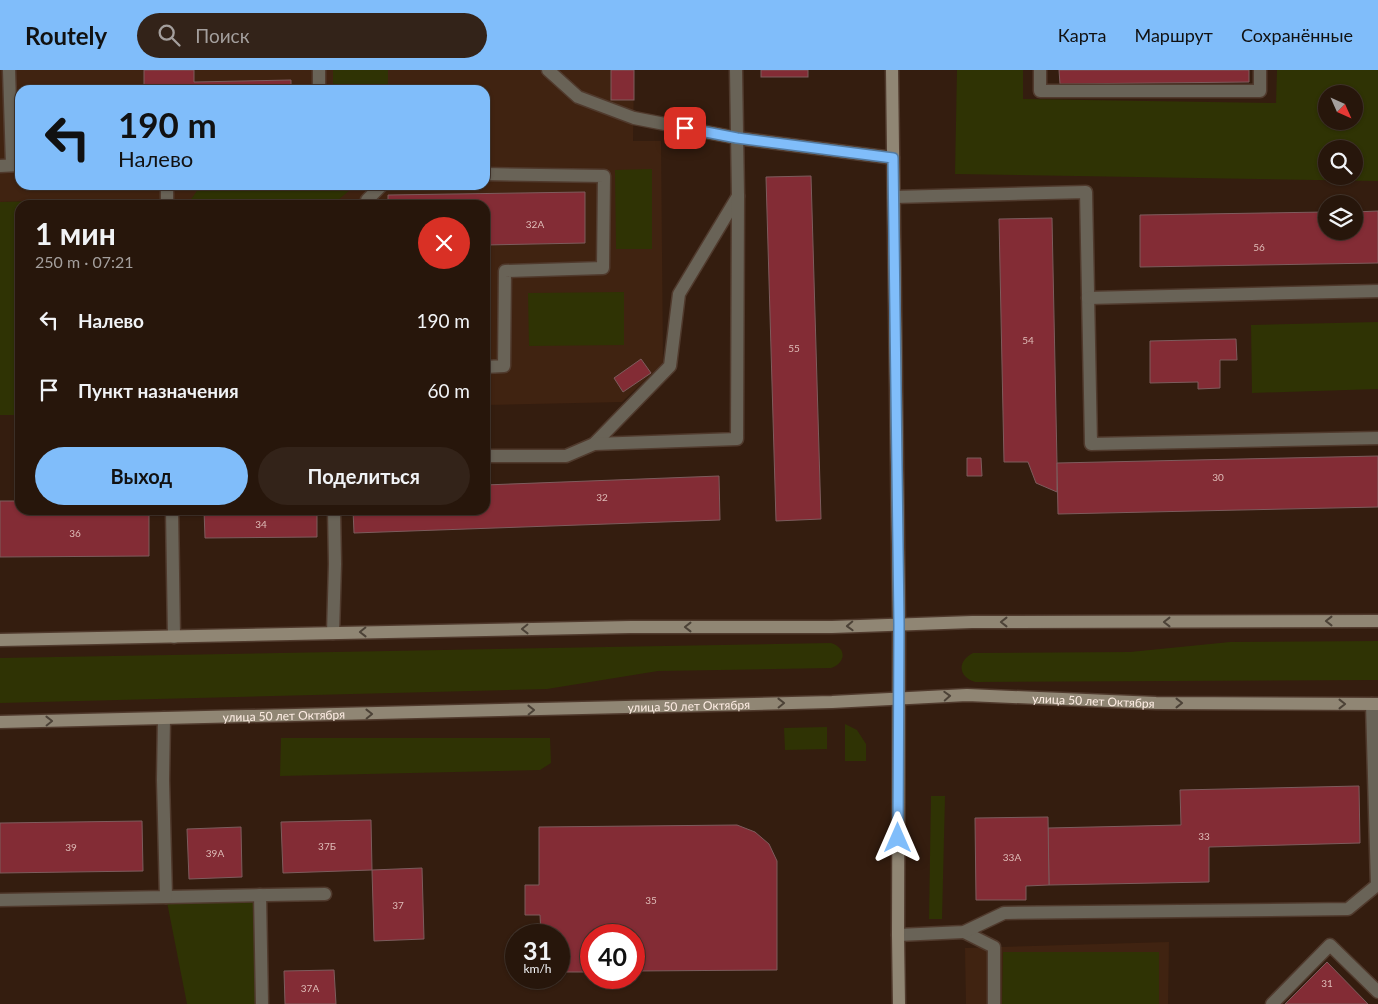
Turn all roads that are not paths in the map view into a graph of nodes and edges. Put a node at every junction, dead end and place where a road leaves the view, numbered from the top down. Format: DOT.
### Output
graph roads {
  1 [pos="9,70"];
  2 [pos="319,70"];
  3 [pos="548,70"];
  4 [pos="736,70"];
  5 [pos="892,70"];
  6 [pos="1040,70"];
  7 [pos="1260,70"];
  8 [pos="319,85"];
  9 [pos="737,138"];
  10 [pos="893,158"];
  11 [pos="11,165"];
  12 [pos="490,174"];
  13 [pos="377,190"];
  14 [pos="738,196"];
  15 [pos="894,196"];
  16 [pos="368,200"];
  17 [pos="1378,291"];
  18 [pos="1088,298"];
  19 [pos="490,367"];
  20 [pos="1378,438"];
  21 [pos="594,444"];
  22 [pos="490,456"];
  23 [pos="172,515"];
  24 [pos="334,515"];
  25 [pos="1378,621"];
  26 [pos="899,624"];
  27 [pos="333,633"];
  28 [pos="174,637"];
  29 [pos="0,640"];
  30 [pos="898,698"];
  31 [pos="1375,704"];
  32 [pos="164,718"];
  33 [pos="0,722"];
  34 [pos="1378,887"];
  35 [pos="325,894"];
  36 [pos="260,895"];
  37 [pos="166,897"];
  38 [pos="0,900"];
  39 [pos="964,932"];
  40 [pos="898,935"];
  41 [pos="1378,992"];
  42 [pos="262,1004"];
  43 [pos="899,1004"];
  44 [pos="994,1004"];
  45 [pos="1272,1004"];
  1 -- 11 [label="lane"];
  2 -- 8 [label="lane"];
  3 -- 9 [label="lane"];
  4 -- 9 [label="lane"];
  5 -- 10 [label="main road"];
  6 -- 7 [label="lane"];
  9 -- 10 [label="lane"];
  9 -- 14 [label="lane"];
  10 -- 15 [label="main road"];
  12 -- 19 [label="lane"];
  13 -- 16 [label="lane"];
  14 -- 21 [label="lane"];
  14 -- 21 [label="lane"];
  15 -- 18 [label="lane"];
  15 -- 26 [label="main road"];
  17 -- 18 [label="lane"];
  18 -- 20 [label="lane"];
  21 -- 22 [label="lane"];
  23 -- 28 [label="lane"];
  24 -- 27 [label="lane"];
  25 -- 26 [label="main road, one-way"];
  26 -- 27 [label="main road, one-way"];
  26 -- 30 [label="main road"];
  27 -- 28 [label="main road"];
  28 -- 29 [label="main road"];
  30 -- 31 [label="main road, улица 50 лет Октября, one-way"];
  32 -- 30 [label="main road, улица 50 лет Октября, one-way"];
  30 -- 40 [label="main road"];
  31 -- 34 [label="lane"];
  33 -- 32 [label="main road, улица 50 лет Октября, one-way"];
  32 -- 37 [label="lane"];
  34 -- 39 [label="lane"];
  35 -- 36 [label="lane"];
  36 -- 37 [label="lane"];
  36 -- 42 [label="lane"];
  37 -- 38 [label="lane"];
  39 -- 40 [label="lane"];
  39 -- 44 [label="lane"];
  40 -- 43 [label="main road"];
  41 -- 45 [label="lane"];
}
